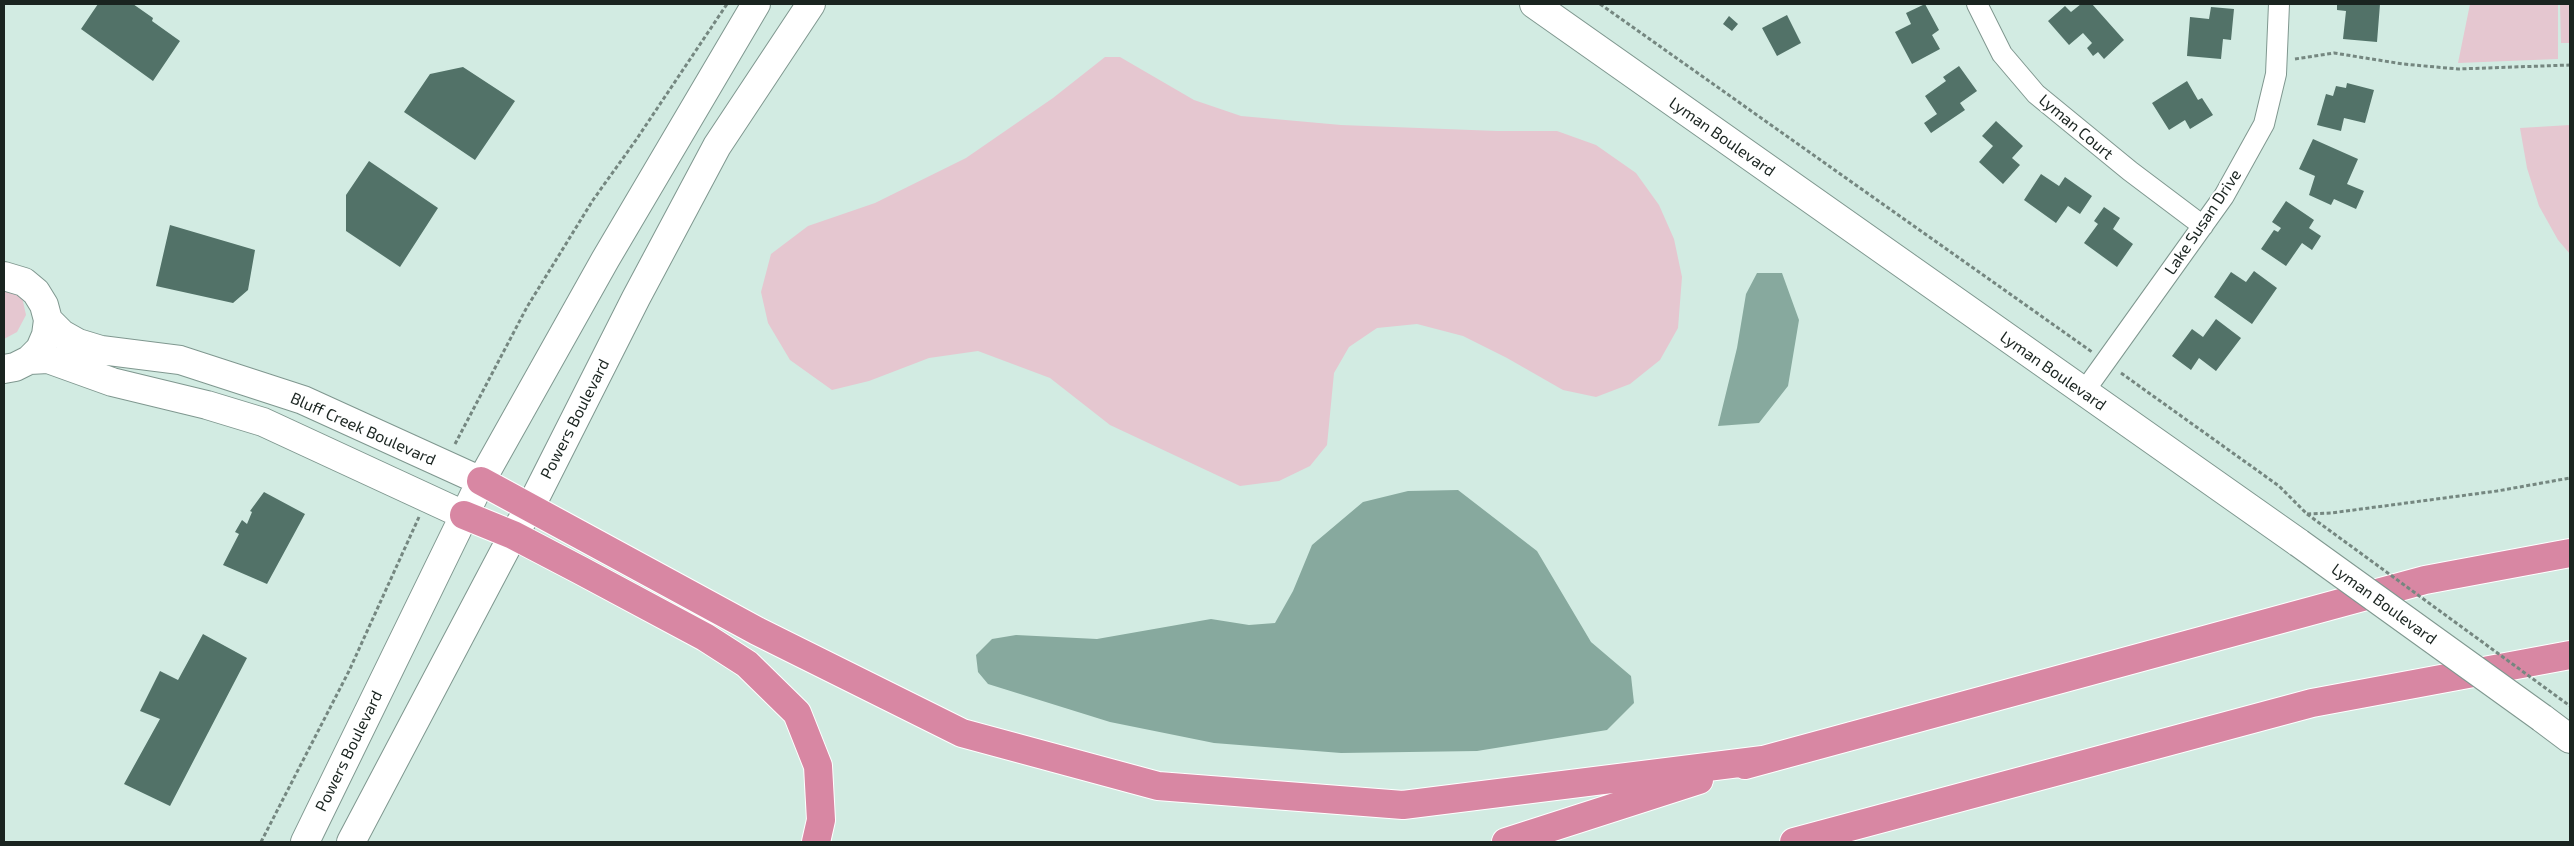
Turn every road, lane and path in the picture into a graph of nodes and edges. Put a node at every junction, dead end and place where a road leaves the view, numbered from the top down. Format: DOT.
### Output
graph roads {
  1 [pos="727,4"];
  2 [pos="756,4"];
  3 [pos="811,4"];
  4 [pos="1534,4"];
  5 [pos="1600,4"];
  6 [pos="1977,4"];
  7 [pos="2280,4"];
  8 [pos="2277,61"];
  9 [pos="2570,65"];
  10 [pos="2203,226"];
  11 [pos="4,276"];
  12 [pos="48,320"];
  13 [pos="2106,362"];
  14 [pos="16,365"];
  15 [pos="2084,392"];
  16 [pos="445,466"];
  17 [pos="2570,478"];
  18 [pos="480,481"];
  19 [pos="427,500"];
  20 [pos="530,508"];
  21 [pos="2307,514"];
  22 [pos="464,515"];
  23 [pos="513,535"];
  24 [pos="2570,553"];
  25 [pos="2570,655"];
  26 [pos="2570,706"];
  27 [pos="2570,739"];
  28 [pos="1763,760"];
  29 [pos="1802,840"];
  30 [pos="261,842"];
  31 [pos="305,842"];
  32 [pos="351,842"];
  33 [pos="816,842"];
  34 [pos="1506,842"];
  1 -- 16 [label="path"];
  2 -- 18 [label="main road, Powers Boulevard"];
  3 -- 20 [label="main road, Powers Boulevard"];
  4 -- 15 [label="main road, Lyman Boulevard"];
  5 -- 13 [label="path"];
  6 -- 10 [label="street, Lyman Court"];
  7 -- 8 [label="street, Lake Susan Drive"];
  8 -- 9 [label="path"];
  8 -- 10 [label="street, Lake Susan Drive"];
  10 -- 13 [label="street, Lake Susan Drive"];
  11 -- 12 [label="main road"];
  12 -- 14 [label="main road"];
  12 -- 16 [label="main road, Bluff Creek Boulevard"];
  13 -- 15 [label="street, Lake Susan Drive"];
  13 -- 21 [label="path"];
  14 -- 19 [label="main road"];
  15 -- 27 [label="main road, Lyman Boulevard, bridge"];
  16 -- 18 [label="main road, Bluff Creek Boulevard"];
  17 -- 21 [label="path"];
  18 -- 20 [label="highway"];
  18 -- 22 [label="main road, Powers Boulevard"];
  19 -- 22 [label="main road"];
  19 -- 30 [label="path"];
  20 -- 23 [label="main road, Powers Boulevard"];
  20 -- 28 [label="highway"];
  21 -- 26 [label="path, bridge"];
  22 -- 23 [label="highway"];
  22 -- 31 [label="main road, Powers Boulevard"];
  23 -- 32 [label="main road, Powers Boulevard"];
  23 -- 33 [label="highway"];
  24 -- 28 [label="highway"];
  25 -- 29 [label="highway"];
  28 -- 34 [label="highway"];
}
